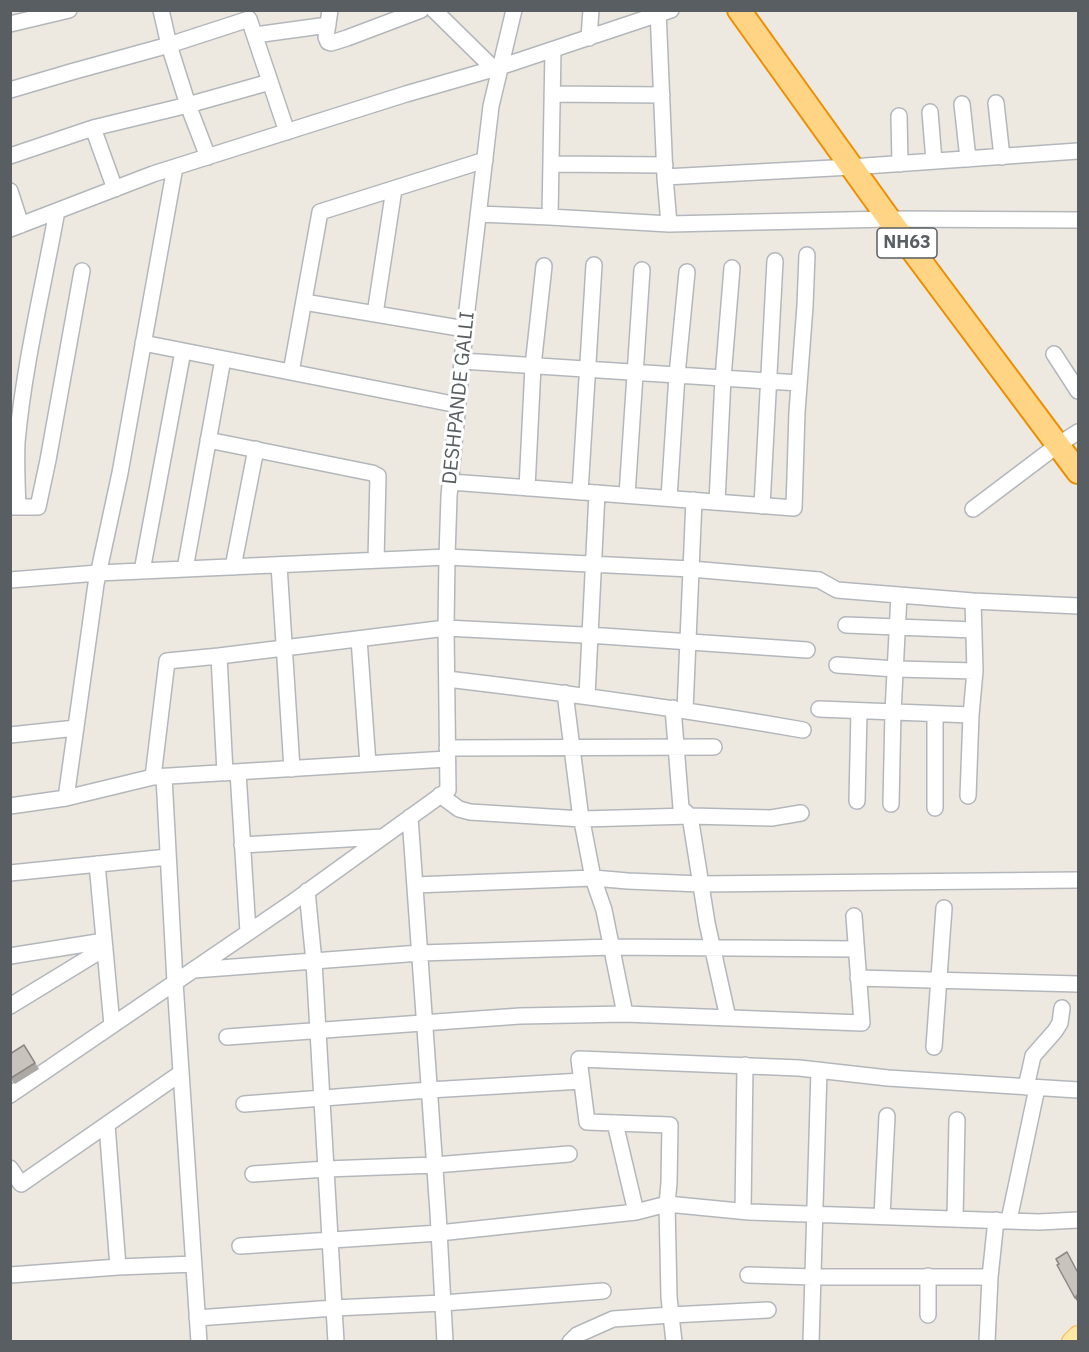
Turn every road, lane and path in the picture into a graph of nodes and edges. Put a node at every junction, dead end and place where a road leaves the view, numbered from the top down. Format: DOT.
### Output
graph roads {
  1 [pos="69,10"];
  2 [pos="160,10"];
  3 [pos="421,10"];
  4 [pos="434,10"];
  5 [pos="514,10"];
  6 [pos="591,10"];
  7 [pos="739,10"];
  8 [pos="662,12"];
  9 [pos="30,15"];
  10 [pos="248,15"];
  11 [pos="329,18"];
  12 [pos="10,24"];
  13 [pos="255,35"];
  14 [pos="589,38"];
  15 [pos="169,45"];
  16 [pos="553,50"];
  17 [pos="497,68"];
  18 [pos="270,82"];
  19 [pos="10,90"];
  20 [pos="552,94"];
  21 [pos="662,95"];
  22 [pos="996,103"];
  23 [pos="962,104"];
  24 [pos="188,105"];
  25 [pos="930,112"];
  26 [pos="899,116"];
  27 [pos="93,128"];
  28 [pos="287,132"];
  29 [pos="1078,151"];
  30 [pos="10,156"];
  31 [pos="1002,156"];
  32 [pos="208,157"];
  33 [pos="968,159"];
  34 [pos="485,160"];
  35 [pos="934,161"];
  36 [pos="551,164"];
  37 [pos="900,164"];
  38 [pos="175,167"];
  39 [pos="851,167"];
  40 [pos="665,171"];
  41 [pos="115,189"];
  42 [pos="394,189"];
  43 [pos="10,191"];
  44 [pos="57,211"];
  45 [pos="478,214"];
  46 [pos="550,217"];
  47 [pos="889,219"];
  48 [pos="1078,220"];
  49 [pos="669,224"];
  50 [pos="16,227"];
  51 [pos="807,255"];
  52 [pos="775,261"];
  53 [pos="594,265"];
  54 [pos="544,266"];
  55 [pos="732,268"];
  56 [pos="642,270"];
  57 [pos="82,271"];
  58 [pos="687,272"];
  59 [pos="304,302"];
  60 [pos="375,314"];
  61 [pos="465,329"];
  62 [pos="143,343"];
  63 [pos="183,351"];
  64 [pos="1054,354"];
  65 [pos="223,358"];
  66 [pos="462,362"];
  67 [pos="533,366"];
  68 [pos="588,369"];
  69 [pos="291,372"];
  70 [pos="635,372"];
  71 [pos="677,375"];
  72 [pos="723,378"];
  73 [pos="769,381"];
  74 [pos="800,383"];
  75 [pos="1078,391"];
  76 [pos="458,405"];
  77 [pos="1078,432"];
  78 [pos="208,440"];
  79 [pos="1059,444"];
  80 [pos="256,449"];
  81 [pos="1078,472"];
  82 [pos="451,482"];
  83 [pos="527,488"];
  84 [pos="580,492"];
  85 [pos="597,493"];
  86 [pos="627,495"];
  87 [pos="669,498"];
  88 [pos="694,500"];
  89 [pos="717,502"];
  90 [pos="762,506"];
  91 [pos="14,507"];
  92 [pos="973,509"];
  93 [pos="447,557"];
  94 [pos="376,560"];
  95 [pos="592,564"];
  96 [pos="279,565"];
  97 [pos="233,567"];
  98 [pos="185,569"];
  99 [pos="691,569"];
  100 [pos="142,571"];
  101 [pos="98,573"];
  102 [pos="10,580"];
  103 [pos="899,595"];
  104 [pos="973,601"];
  105 [pos="1078,606"];
  106 [pos="846,625"];
  107 [pos="897,626"];
  108 [pos="446,628"];
  109 [pos="974,630"];
  110 [pos="590,636"];
  111 [pos="359,639"];
  112 [pos="688,642"];
  113 [pos="284,648"];
  114 [pos="807,650"];
  115 [pos="219,656"];
  116 [pos="837,665"];
  117 [pos="896,669"];
  118 [pos="975,670"];
  119 [pos="447,679"];
  120 [pos="566,693"];
  121 [pos="587,696"];
  122 [pos="679,709"];
  123 [pos="819,709"];
  124 [pos="859,711"];
  125 [pos="894,712"];
  126 [pos="935,714"];
  127 [pos="971,715"];
  128 [pos="76,728"];
  129 [pos="803,730"];
  130 [pos="10,735"];
  131 [pos="676,747"];
  132 [pos="714,747"];
  133 [pos="572,748"];
  134 [pos="447,754"];
  135 [pos="368,764"];
  136 [pos="292,769"];
  137 [pos="231,772"];
  138 [pos="159,777"];
  139 [pos="444,792"];
  140 [pos="968,796"];
  141 [pos="66,798"];
  142 [pos="856,801"];
  143 [pos="891,804"];
  144 [pos="10,806"];
  145 [pos="935,808"];
  146 [pos="801,813"];
  147 [pos="690,816"];
  148 [pos="410,817"];
  149 [pos="582,819"];
  150 [pos="382,837"];
  151 [pos="242,846"];
  152 [pos="168,857"];
  153 [pos="97,864"];
  154 [pos="10,873"];
  155 [pos="593,878"];
  156 [pos="1078,880"];
  157 [pos="701,884"];
  158 [pos="415,885"];
  159 [pos="307,891"];
  160 [pos="944,908"];
  161 [pos="854,916"];
  162 [pos="248,932"];
  163 [pos="104,945"];
  164 [pos="612,947"];
  165 [pos="712,948"];
  166 [pos="856,949"];
  167 [pos="420,953"];
  168 [pos="10,956"];
  169 [pos="314,962"];
  170 [pos="192,970"];
  171 [pos="858,978"];
  172 [pos="939,980"];
  173 [pos="175,982"];
  174 [pos="1078,984"];
  175 [pos="10,1006"];
  176 [pos="1062,1008"];
  177 [pos="626,1014"];
  178 [pos="728,1018"];
  179 [pos="425,1024"];
  180 [pos="112,1025"];
  181 [pos="318,1031"];
  182 [pos="227,1037"];
  183 [pos="934,1047"];
  184 [pos="745,1065"];
  185 [pos="819,1070"];
  186 [pos="181,1073"];
  187 [pos="582,1081"];
  188 [pos="1031,1087"];
  189 [pos="429,1090"];
  190 [pos="1078,1090"];
  191 [pos="10,1095"];
  192 [pos="322,1099"];
  193 [pos="244,1104"];
  194 [pos="887,1116"];
  195 [pos="957,1120"];
  196 [pos="615,1123"];
  197 [pos="107,1125"];
  198 [pos="569,1154"];
  199 [pos="435,1165"];
  200 [pos="10,1168"];
  201 [pos="326,1169"];
  202 [pos="252,1174"];
  203 [pos="667,1204"];
  204 [pos="743,1211"];
  205 [pos="636,1212"];
  206 [pos="814,1214"];
  207 [pos="882,1216"];
  208 [pos="955,1218"];
  209 [pos="1002,1220"];
  210 [pos="1078,1220"];
  211 [pos="439,1233"];
  212 [pos="330,1240"];
  213 [pos="240,1246"];
  214 [pos="194,1264"];
  215 [pos="118,1267"];
  216 [pos="10,1275"];
  217 [pos="748,1275"];
  218 [pos="928,1276"];
  219 [pos="813,1277"];
  220 [pos="990,1277"];
  221 [pos="603,1291"];
  222 [pos="443,1304"];
  223 [pos="334,1308"];
  224 [pos="768,1310"];
  225 [pos="671,1314"];
  226 [pos="928,1315"];
  227 [pos="197,1318"];
  228 [pos="597,1334"];
  229 [pos="1078,1336"];
  230 [pos="199,1341"];
  231 [pos="336,1341"];
  232 [pos="445,1341"];
  233 [pos="570,1341"];
  234 [pos="674,1341"];
  235 [pos="811,1341"];
  236 [pos="987,1341"];
  237 [pos="1072,1341"];
  1 -- 9 [label="street"];
  2 -- 15 [label="street"];
  3 -- 11 [label="street"];
  4 -- 17 [label="street"];
  5 -- 17 [label="street, DESHPANDE GALLI"];
  6 -- 14 [label="street"];
  7 -- 39 [label="highway, NH63"];
  8 -- 14 [label="street"];
  8 -- 21 [label="street"];
  9 -- 12 [label="street"];
  10 -- 13 [label="street"];
  10 -- 15 [label="street"];
  11 -- 13 [label="street"];
  13 -- 18 [label="street"];
  14 -- 16 [label="street"];
  15 -- 19 [label="street"];
  15 -- 24 [label="street"];
  16 -- 17 [label="street"];
  16 -- 20 [label="street"];
  17 -- 28 [label="street"];
  17 -- 34 [label="street, DESHPANDE GALLI"];
  18 -- 24 [label="street"];
  18 -- 28 [label="street"];
  20 -- 21 [label="street"];
  20 -- 36 [label="street"];
  21 -- 40 [label="street"];
  22 -- 31 [label="street"];
  23 -- 33 [label="street"];
  24 -- 27 [label="street"];
  24 -- 32 [label="street"];
  25 -- 35 [label="street"];
  26 -- 37 [label="street"];
  27 -- 30 [label="street"];
  27 -- 41 [label="street"];
  28 -- 32 [label="street"];
  29 -- 31 [label="street"];
  31 -- 33 [label="street"];
  32 -- 38 [label="street"];
  33 -- 35 [label="street"];
  34 -- 42 [label="street"];
  34 -- 45 [label="street, DESHPANDE GALLI"];
  35 -- 37 [label="street"];
  36 -- 40 [label="street"];
  36 -- 46 [label="street"];
  37 -- 39 [label="street"];
  38 -- 41 [label="street"];
  38 -- 62 [label="street"];
  39 -- 40 [label="street"];
  39 -- 47 [label="highway, NH63"];
  40 -- 49 [label="street"];
  41 -- 44 [label="street"];
  42 -- 59 [label="street"];
  42 -- 60 [label="street"];
  43 -- 50 [label="street"];
  44 -- 50 [label="street"];
  44 -- 91 [label="street"];
  45 -- 46 [label="street"];
  45 -- 61 [label="street, DESHPANDE GALLI"];
  46 -- 49 [label="street"];
  47 -- 48 [label="street"];
  47 -- 49 [label="street"];
  47 -- 79 [label="highway, NH63"];
  51 -- 74 [label="street"];
  52 -- 73 [label="street"];
  53 -- 68 [label="street"];
  54 -- 67 [label="street"];
  55 -- 72 [label="street"];
  56 -- 70 [label="street"];
  57 -- 91 [label="street"];
  58 -- 71 [label="street"];
  59 -- 60 [label="street"];
  59 -- 69 [label="street"];
  60 -- 61 [label="street"];
  61 -- 66 [label="street, DESHPANDE GALLI"];
  62 -- 63 [label="street"];
  62 -- 101 [label="street"];
  63 -- 65 [label="street"];
  63 -- 100 [label="street"];
  64 -- 75 [label="street"];
  65 -- 69 [label="street"];
  65 -- 78 [label="street"];
  66 -- 67 [label="street"];
  66 -- 76 [label="street, DESHPANDE GALLI"];
  67 -- 68 [label="street"];
  67 -- 83 [label="street"];
  68 -- 70 [label="street"];
  68 -- 84 [label="street"];
  69 -- 76 [label="street"];
  70 -- 71 [label="street"];
  70 -- 86 [label="street"];
  71 -- 72 [label="street"];
  71 -- 87 [label="street"];
  72 -- 73 [label="street"];
  72 -- 89 [label="street"];
  73 -- 74 [label="street"];
  73 -- 90 [label="street"];
  74 -- 90 [label="street"];
  76 -- 82 [label="street, DESHPANDE GALLI"];
  77 -- 79 [label="street"];
  78 -- 80 [label="street"];
  78 -- 98 [label="street"];
  79 -- 81 [label="highway, NH63"];
  79 -- 92 [label="street"];
  80 -- 94 [label="street"];
  80 -- 97 [label="street"];
  82 -- 83 [label="street"];
  82 -- 93 [label="street, DESHPANDE GALLI"];
  83 -- 84 [label="street"];
  84 -- 85 [label="street"];
  85 -- 86 [label="street"];
  85 -- 95 [label="street"];
  86 -- 87 [label="street"];
  87 -- 88 [label="street"];
  88 -- 89 [label="street"];
  88 -- 99 [label="street"];
  89 -- 90 [label="street"];
  93 -- 94 [label="street"];
  93 -- 95 [label="street"];
  93 -- 108 [label="street, DESHPANDE GALLI"];
  94 -- 96 [label="street"];
  95 -- 99 [label="street"];
  95 -- 110 [label="street"];
  96 -- 97 [label="street"];
  96 -- 113 [label="street"];
  97 -- 98 [label="street"];
  98 -- 100 [label="street"];
  99 -- 103 [label="street"];
  99 -- 112 [label="street"];
  100 -- 101 [label="street"];
  101 -- 102 [label="street"];
  101 -- 128 [label="street"];
  103 -- 104 [label="street"];
  103 -- 107 [label="street"];
  104 -- 105 [label="street"];
  104 -- 109 [label="street"];
  106 -- 107 [label="street"];
  107 -- 109 [label="street"];
  107 -- 117 [label="street"];
  108 -- 110 [label="street"];
  108 -- 111 [label="street"];
  108 -- 119 [label="street, DESHPANDE GALLI"];
  109 -- 118 [label="street"];
  110 -- 112 [label="street"];
  110 -- 121 [label="street"];
  111 -- 113 [label="street"];
  111 -- 135 [label="street"];
  112 -- 114 [label="street"];
  112 -- 122 [label="street"];
  113 -- 115 [label="street"];
  113 -- 136 [label="street"];
  115 -- 137 [label="street"];
  115 -- 138 [label="street"];
  116 -- 117 [label="street"];
  117 -- 118 [label="street"];
  117 -- 125 [label="street"];
  118 -- 127 [label="street"];
  119 -- 120 [label="street"];
  119 -- 134 [label="street, DESHPANDE GALLI"];
  120 -- 121 [label="street"];
  120 -- 133 [label="street"];
  121 -- 122 [label="street"];
  122 -- 129 [label="street"];
  122 -- 131 [label="street"];
  123 -- 124 [label="street"];
  124 -- 125 [label="street"];
  124 -- 142 [label="street"];
  125 -- 126 [label="street"];
  125 -- 143 [label="street"];
  126 -- 127 [label="street"];
  126 -- 145 [label="street"];
  127 -- 140 [label="street"];
  128 -- 130 [label="street"];
  128 -- 141 [label="street"];
  131 -- 132 [label="street"];
  131 -- 133 [label="street"];
  131 -- 147 [label="street"];
  133 -- 134 [label="street"];
  133 -- 149 [label="street"];
  134 -- 135 [label="street"];
  134 -- 139 [label="street, DESHPANDE GALLI"];
  135 -- 136 [label="street"];
  136 -- 137 [label="street"];
  137 -- 138 [label="street"];
  137 -- 151 [label="street"];
  138 -- 141 [label="street"];
  138 -- 152 [label="street"];
  139 -- 148 [label="street"];
  139 -- 149 [label="street"];
  141 -- 144 [label="street"];
  146 -- 147 [label="street"];
  147 -- 149 [label="street"];
  147 -- 157 [label="street"];
  148 -- 150 [label="street"];
  148 -- 158 [label="street"];
  149 -- 155 [label="street"];
  150 -- 151 [label="street"];
  150 -- 159 [label="street"];
  151 -- 162 [label="street"];
  152 -- 153 [label="street"];
  152 -- 173 [label="street"];
  153 -- 154 [label="street"];
  153 -- 163 [label="street"];
  155 -- 157 [label="street"];
  155 -- 158 [label="street"];
  155 -- 164 [label="street"];
  156 -- 157 [label="street"];
  157 -- 165 [label="street"];
  158 -- 167 [label="street"];
  159 -- 162 [label="street"];
  159 -- 169 [label="street"];
  160 -- 172 [label="street"];
  161 -- 166 [label="street"];
  162 -- 170 [label="street"];
  163 -- 168 [label="street"];
  163 -- 175 [label="street"];
  163 -- 180 [label="street"];
  164 -- 165 [label="street"];
  164 -- 167 [label="street"];
  164 -- 177 [label="street"];
  165 -- 166 [label="street"];
  165 -- 178 [label="street"];
  166 -- 171 [label="street"];
  167 -- 169 [label="street"];
  167 -- 179 [label="street"];
  169 -- 170 [label="street"];
  169 -- 181 [label="street"];
  170 -- 173 [label="street"];
  171 -- 172 [label="street"];
  171 -- 178 [label="street"];
  172 -- 174 [label="street"];
  172 -- 183 [label="street"];
  173 -- 180 [label="street"];
  173 -- 186 [label="street"];
  176 -- 188 [label="street"];
  177 -- 178 [label="street"];
  177 -- 179 [label="street"];
  179 -- 181 [label="street"];
  179 -- 189 [label="street"];
  180 -- 191 [label="street"];
  181 -- 182 [label="street"];
  181 -- 192 [label="street"];
  184 -- 185 [label="street"];
  184 -- 187 [label="street"];
  184 -- 204 [label="street"];
  185 -- 188 [label="street"];
  185 -- 206 [label="street"];
  186 -- 197 [label="street"];
  186 -- 214 [label="street"];
  187 -- 189 [label="street"];
  187 -- 196 [label="street"];
  188 -- 190 [label="street"];
  188 -- 209 [label="street"];
  189 -- 192 [label="street"];
  189 -- 199 [label="street"];
  192 -- 193 [label="street"];
  192 -- 201 [label="street"];
  194 -- 207 [label="street"];
  195 -- 208 [label="street"];
  196 -- 203 [label="street"];
  196 -- 205 [label="street"];
  197 -- 200 [label="street"];
  197 -- 215 [label="street"];
  198 -- 199 [label="street"];
  199 -- 201 [label="street"];
  199 -- 211 [label="street"];
  201 -- 202 [label="street"];
  201 -- 212 [label="street"];
  203 -- 204 [label="street"];
  203 -- 205 [label="street"];
  203 -- 225 [label="street"];
  204 -- 206 [label="street"];
  205 -- 211 [label="street"];
  206 -- 207 [label="street"];
  206 -- 219 [label="street"];
  207 -- 208 [label="street"];
  208 -- 209 [label="street"];
  209 -- 210 [label="street"];
  209 -- 220 [label="street"];
  211 -- 212 [label="street"];
  211 -- 222 [label="street"];
  212 -- 213 [label="street"];
  212 -- 223 [label="street"];
  214 -- 215 [label="street"];
  214 -- 227 [label="street"];
  215 -- 216 [label="street"];
  217 -- 219 [label="street"];
  218 -- 219 [label="street"];
  218 -- 220 [label="street"];
  218 -- 226 [label="street"];
  219 -- 235 [label="street"];
  220 -- 236 [label="street"];
  221 -- 222 [label="street"];
  222 -- 223 [label="street"];
  222 -- 232 [label="street"];
  223 -- 227 [label="street"];
  223 -- 231 [label="street"];
  224 -- 225 [label="street"];
  225 -- 228 [label="street"];
  225 -- 234 [label="street"];
  227 -- 230 [label="street"];
  228 -- 233 [label="street"];
  229 -- 237 [label="main road"];
}
